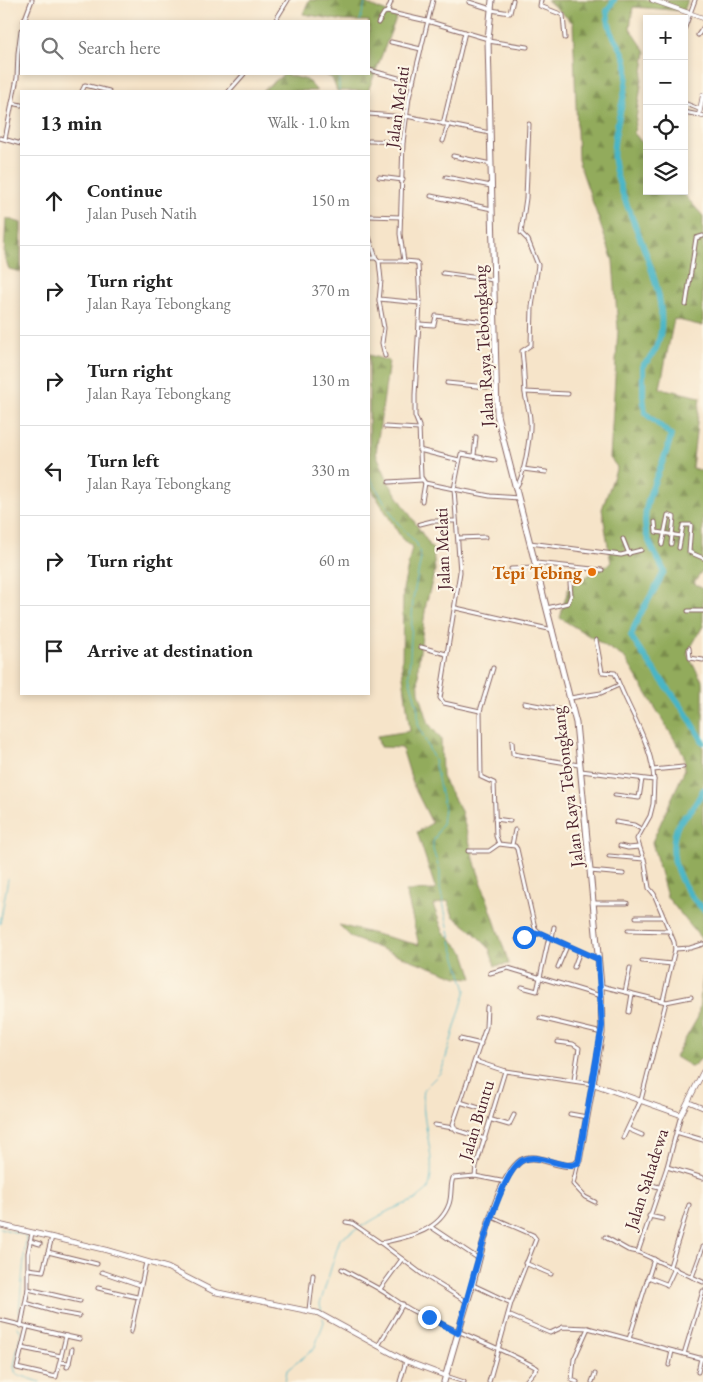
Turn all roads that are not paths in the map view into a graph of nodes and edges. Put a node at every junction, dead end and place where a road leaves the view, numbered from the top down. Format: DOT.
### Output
graph roads {
  1 [pos="32,0"];
  2 [pos="288,0"];
  3 [pos="433,0"];
  4 [pos="492,0"];
  5 [pos="513,0"];
  6 [pos="541,0"];
  7 [pos="652,0"];
  8 [pos="695,0"];
  9 [pos="391,2"];
  10 [pos="469,2"];
  11 [pos="491,10"];
  12 [pos="387,12"];
  13 [pos="690,12"];
  14 [pos="688,18"];
  15 [pos="703,18"];
  16 [pos="24,20"];
  17 [pos="276,20"];
  18 [pos="427,21"];
  19 [pos="378,23"];
  20 [pos="703,28"];
  21 [pos="465,32"];
  22 [pos="698,35"];
  23 [pos="20,38"];
  24 [pos="566,38"];
  25 [pos="488,40"];
  26 [pos="391,42"];
  27 [pos="527,47"];
  28 [pos="421,50"];
  29 [pos="370,70"];
  30 [pos="243,75"];
  31 [pos="413,82"];
  32 [pos="82,90"];
  33 [pos="105,90"];
  34 [pos="231,90"];
  35 [pos="703,95"];
  36 [pos="12,103"];
  37 [pos="20,105"];
  38 [pos="688,105"];
  39 [pos="699,109"];
  40 [pos="688,113"];
  41 [pos="370,114"];
  42 [pos="406,116"];
  43 [pos="701,116"];
  44 [pos="443,124"];
  45 [pos="529,124"];
  46 [pos="448,125"];
  47 [pos="490,133"];
  48 [pos="0,138"];
  49 [pos="5,138"];
  50 [pos="370,141"];
  51 [pos="442,141"];
  52 [pos="403,142"];
  53 [pos="20,144"];
  54 [pos="453,156"];
  55 [pos="491,164"];
  56 [pos="446,177"];
  57 [pos="380,178"];
  58 [pos="403,180"];
  59 [pos="491,186"];
  60 [pos="431,196"];
  61 [pos="492,209"];
  62 [pos="370,216"];
  63 [pos="401,218"];
  64 [pos="703,236"];
  65 [pos="370,240"];
  66 [pos="370,258"];
  67 [pos="377,260"];
  68 [pos="404,261"];
  69 [pos="443,273"];
  70 [pos="493,280"];
  71 [pos="379,299"];
  72 [pos="420,303"];
  73 [pos="686,305"];
  74 [pos="419,324"];
  75 [pos="494,324"];
  76 [pos="385,356"];
  77 [pos="447,383"];
  78 [pos="496,388"];
  79 [pos="525,392"];
  80 [pos="568,394"];
  81 [pos="385,427"];
  82 [pos="419,429"];
  83 [pos="476,437"];
  84 [pos="419,450"];
  85 [pos="474,455"];
  86 [pos="459,460"];
  87 [pos="495,460"];
  88 [pos="522,469"];
  89 [pos="546,472"];
  90 [pos="389,482"];
  91 [pos="423,482"];
  92 [pos="515,487"];
  93 [pos="454,489"];
  94 [pos="518,498"];
  95 [pos="422,501"];
  96 [pos="456,521"];
  97 [pos="655,522"];
  98 [pos="420,524"];
  99 [pos="664,533"];
  100 [pos="673,534"];
  101 [pos="681,536"];
  102 [pos="485,537"];
  103 [pos="459,538"];
  104 [pos="623,539"];
  105 [pos="530,543"];
  106 [pos="671,544"];
  107 [pos="662,545"];
  108 [pos="679,548"];
  109 [pos="641,550"];
  110 [pos="629,554"];
  111 [pos="703,558"];
  112 [pos="536,566"];
  113 [pos="511,568"];
  114 [pos="602,570"];
  115 [pos="570,583"];
  116 [pos="456,608"];
  117 [pos="547,608"];
  118 [pos="688,611"];
  119 [pos="703,611"];
  120 [pos="553,630"];
  121 [pos="596,640"];
  122 [pos="421,647"];
  123 [pos="689,648"];
  124 [pos="446,654"];
  125 [pos="703,660"];
  126 [pos="493,668"];
  127 [pos="619,685"];
  128 [pos="570,698"];
  129 [pos="524,703"];
  130 [pos="480,712"];
  131 [pos="574,712"];
  132 [pos="512,742"];
  133 [pos="683,767"];
  134 [pos="580,768"];
  135 [pos="653,770"];
  136 [pos="642,779"];
  137 [pos="654,780"];
  138 [pos="615,795"];
  139 [pos="495,819"];
  140 [pos="510,821"];
  141 [pos="616,822"];
  142 [pos="641,829"];
  143 [pos="515,830"];
  144 [pos="499,844"];
  145 [pos="511,845"];
  146 [pos="620,846"];
  147 [pos="638,847"];
  148 [pos="468,851"];
  149 [pos="609,856"];
  150 [pos="644,858"];
  151 [pos="590,871"];
  152 [pos="623,874"];
  153 [pos="594,902"];
  154 [pos="627,903"];
  155 [pos="636,917"];
  156 [pos="662,917"];
  157 [pos="554,927"];
  158 [pos="628,930"];
  159 [pos="538,932"];
  160 [pos="671,932"];
  161 [pos="551,937"];
  162 [pos="517,939"];
  163 [pos="703,944"];
  164 [pos="567,946"];
  165 [pos="675,949"];
  166 [pos="580,951"];
  167 [pos="598,959"];
  168 [pos="642,961"];
  169 [pos="672,964"];
  170 [pos="574,966"];
  171 [pos="558,967"];
  172 [pos="630,968"];
  173 [pos="490,973"];
  174 [pos="540,977"];
  175 [pos="601,986"];
  176 [pos="522,987"];
  177 [pos="626,992"];
  178 [pos="632,994"];
  179 [pos="601,996"];
  180 [pos="691,997"];
  181 [pos="665,1001"];
  182 [pos="487,1007"];
  183 [pos="629,1012"];
  184 [pos="540,1018"];
  185 [pos="602,1033"];
  186 [pos="460,1039"];
  187 [pos="558,1042"];
  188 [pos="481,1044"];
  189 [pos="475,1061"];
  190 [pos="505,1071"];
  191 [pos="703,1072"];
  192 [pos="574,1080"];
  193 [pos="593,1084"];
  194 [pos="642,1100"];
  195 [pos="460,1102"];
  196 [pos="689,1102"];
  197 [pos="478,1108"];
  198 [pos="703,1108"];
  199 [pos="570,1114"];
  200 [pos="514,1115"];
  201 [pos="681,1115"];
  202 [pos="588,1117"];
  203 [pos="492,1120"];
  204 [pos="434,1125"];
  205 [pos="454,1128"];
  206 [pos="628,1129"];
  207 [pos="676,1132"];
  208 [pos="642,1135"];
  209 [pos="622,1138"];
  210 [pos="485,1139"];
  211 [pos="703,1140"];
  212 [pos="578,1163"];
  213 [pos="667,1167"];
  214 [pos="475,1176"];
  215 [pos="703,1178"];
  216 [pos="506,1182"];
  217 [pos="648,1184"];
  218 [pos="660,1186"];
  219 [pos="595,1202"];
  220 [pos="689,1204"];
  221 [pos="649,1216"];
  222 [pos="492,1217"];
  223 [pos="663,1219"];
  224 [pos="346,1222"];
  225 [pos="0,1225"];
  226 [pos="432,1227"];
  227 [pos="32,1232"];
  228 [pos="52,1237"];
  229 [pos="606,1237"];
  230 [pos="30,1241"];
  231 [pos="382,1243"];
  232 [pos="40,1244"];
  233 [pos="703,1247"];
  234 [pos="702,1251"];
  235 [pos="48,1252"];
  236 [pos="638,1252"];
  237 [pos="479,1259"];
  238 [pos="654,1259"];
  239 [pos="402,1260"];
  240 [pos="146,1262"];
  241 [pos="97,1264"];
  242 [pos="525,1264"];
  243 [pos="670,1266"];
  244 [pos="674,1268"];
  245 [pos="342,1269"];
  246 [pos="28,1270"];
  247 [pos="102,1272"];
  248 [pos="551,1274"];
  249 [pos="313,1275"];
  250 [pos="648,1277"];
  251 [pos="692,1277"];
  252 [pos="703,1282"];
  253 [pos="140,1285"];
  254 [pos="472,1285"];
  255 [pos="98,1288"];
  256 [pos="28,1289"];
  257 [pos="380,1289"];
  258 [pos="703,1291"];
  259 [pos="137,1297"];
  260 [pos="80,1301"];
  261 [pos="467,1302"];
  262 [pos="26,1303"];
  263 [pos="511,1303"];
  264 [pos="403,1304"];
  265 [pos="308,1310"];
  266 [pos="508,1315"];
  267 [pos="79,1316"];
  268 [pos="0,1320"];
  269 [pos="21,1326"];
  270 [pos="26,1327"];
  271 [pos="588,1328"];
  272 [pos="131,1332"];
  273 [pos="458,1333"];
  274 [pos="66,1336"];
  275 [pos="80,1339"];
  276 [pos="629,1339"];
  277 [pos="378,1347"];
  278 [pos="22,1348"];
  279 [pos="500,1348"];
  280 [pos="72,1349"];
  281 [pos="672,1350"];
  282 [pos="684,1354"];
  283 [pos="61,1356"];
  284 [pos="702,1358"];
  285 [pos="406,1361"];
  286 [pos="60,1362"];
  287 [pos="669,1365"];
  288 [pos="698,1372"];
  289 [pos="595,1374"];
  290 [pos="445,1379"];
  291 [pos="526,1381"];
  292 [pos="400,1382"];
  293 [pos="464,1382"];
  294 [pos="488,1382"];
  295 [pos="577,1382"];
  296 [pos="592,1382"];
  1 -- 16 [label="street"];
  2 -- 17 [label="street"];
  3 -- 18 [label="street, Jalan Melati"];
  4 -- 11 [label="main road, Jalan Raya Tebongkang"];
  5 -- 11 [label="street"];
  6 -- 24 [label="street"];
  7 -- 13 [label="street"];
  8 -- 13 [label="street"];
  9 -- 12 [label="street"];
  10 -- 11 [label="street"];
  11 -- 25 [label="main road, Jalan Raya Tebongkang"];
  12 -- 18 [label="street"];
  12 -- 19 [label="street"];
  13 -- 14 [label="street"];
  13 -- 15 [label="street"];
  18 -- 21 [label="street"];
  18 -- 28 [label="street, Jalan Melati"];
  20 -- 22 [label="street"];
  21 -- 25 [label="street"];
  21 -- 44 [label="street"];
  23 -- 36 [label="street"];
  25 -- 27 [label="street"];
  25 -- 47 [label="main road, Jalan Raya Tebongkang"];
  26 -- 28 [label="street"];
  28 -- 31 [label="street, Jalan Melati"];
  29 -- 31 [label="street"];
  30 -- 34 [label="street"];
  31 -- 42 [label="street, Jalan Melati"];
  32 -- 33 [label="street"];
  35 -- 39 [label="street"];
  36 -- 37 [label="street"];
  36 -- 49 [label="street"];
  38 -- 39 [label="street"];
  39 -- 43 [label="street"];
  40 -- 43 [label="street"];
  41 -- 42 [label="street"];
  42 -- 44 [label="street"];
  42 -- 52 [label="street, Jalan Melati"];
  44 -- 46 [label="street"];
  45 -- 79 [label="street"];
  46 -- 47 [label="street"];
  46 -- 51 [label="street"];
  47 -- 55 [label="main road, Jalan Raya Tebongkang"];
  48 -- 49 [label="street"];
  49 -- 53 [label="street"];
  50 -- 52 [label="street"];
  52 -- 58 [label="street, Jalan Melati"];
  54 -- 55 [label="street"];
  55 -- 59 [label="main road, Jalan Raya Tebongkang"];
  56 -- 59 [label="street"];
  57 -- 58 [label="street"];
  58 -- 63 [label="street, Jalan Melati"];
  59 -- 61 [label="main road, Jalan Raya Tebongkang"];
  60 -- 61 [label="street"];
  61 -- 70 [label="main road, Jalan Raya Tebongkang"];
  62 -- 63 [label="street"];
  63 -- 68 [label="street, Jalan Melati"];
  64 -- 73 [label="street"];
  65 -- 67 [label="street"];
  66 -- 67 [label="street"];
  67 -- 68 [label="street"];
  67 -- 71 [label="street"];
  68 -- 72 [label="street"];
  69 -- 70 [label="street"];
  70 -- 75 [label="main road, Jalan Raya Tebongkang"];
  71 -- 72 [label="street"];
  71 -- 76 [label="street"];
  72 -- 74 [label="street"];
  74 -- 75 [label="street"];
  74 -- 82 [label="street"];
  75 -- 78 [label="main road, Jalan Raya Tebongkang"];
  77 -- 78 [label="street"];
  78 -- 92 [label="main road, Jalan Raya Tebongkang"];
  79 -- 80 [label="street"];
  79 -- 88 [label="street"];
  81 -- 82 [label="street"];
  82 -- 84 [label="street"];
  83 -- 85 [label="street"];
  84 -- 86 [label="street"];
  84 -- 91 [label="street"];
  85 -- 86 [label="street"];
  85 -- 87 [label="street"];
  86 -- 93 [label="street"];
  88 -- 89 [label="street"];
  88 -- 92 [label="street"];
  90 -- 91 [label="street, Jalan Melati"];
  91 -- 93 [label="street, Jalan Melati"];
  91 -- 95 [label="street"];
  92 -- 94 [label="main road, Jalan Raya Tebongkang"];
  93 -- 94 [label="street"];
  93 -- 96 [label="street, Jalan Melati"];
  94 -- 105 [label="main road, Jalan Raya Tebongkang"];
  96 -- 98 [label="street"];
  96 -- 103 [label="street, Jalan Melati"];
  97 -- 99 [label="street"];
  99 -- 100 [label="street"];
  99 -- 100 [label="street"];
  99 -- 107 [label="street"];
  100 -- 101 [label="street"];
  100 -- 106 [label="street"];
  101 -- 108 [label="street"];
  101 -- 111 [label="street"];
  102 -- 103 [label="street"];
  103 -- 116 [label="street, Jalan Melati"];
  104 -- 110 [label="street"];
  105 -- 110 [label="street"];
  105 -- 112 [label="main road, Jalan Raya Tebongkang"];
  109 -- 110 [label="street"];
  112 -- 113 [label="street"];
  112 -- 114 [label="street"];
  112 -- 117 [label="main road, Jalan Raya Tebongkang"];
  115 -- 117 [label="street"];
  116 -- 120 [label="street"];
  116 -- 124 [label="street, Jalan Melati"];
  117 -- 120 [label="main road, Jalan Raya Tebongkang"];
  118 -- 119 [label="street"];
  120 -- 128 [label="main road, Jalan Raya Tebongkang"];
  121 -- 127 [label="street"];
  122 -- 124 [label="street"];
  123 -- 125 [label="street"];
  124 -- 130 [label="street, Jalan Melati"];
  126 -- 130 [label="street"];
  127 -- 128 [label="street"];
  127 -- 135 [label="street"];
  128 -- 131 [label="main road, Jalan Raya Tebongkang"];
  129 -- 131 [label="street"];
  130 -- 139 [label="street"];
  131 -- 134 [label="main road, Jalan Raya Tebongkang"];
  132 -- 134 [label="street"];
  133 -- 135 [label="street"];
  134 -- 136 [label="street"];
  134 -- 151 [label="main road, Jalan Raya Tebongkang"];
  135 -- 137 [label="street"];
  136 -- 137 [label="street"];
  136 -- 138 [label="street"];
  137 -- 142 [label="street"];
  139 -- 140 [label="street"];
  139 -- 144 [label="street"];
  141 -- 142 [label="street"];
  142 -- 147 [label="street"];
  143 -- 145 [label="street"];
  144 -- 145 [label="street"];
  144 -- 148 [label="street"];
  145 -- 159 [label="street"];
  146 -- 147 [label="street"];
  147 -- 150 [label="street"];
  149 -- 150 [label="street"];
  150 -- 156 [label="street"];
  151 -- 152 [label="street"];
  151 -- 153 [label="main road, Jalan Raya Tebongkang"];
  153 -- 154 [label="street"];
  153 -- 167 [label="main road, Jalan Raya Tebongkang"];
  155 -- 156 [label="street"];
  156 -- 160 [label="street"];
  157 -- 161 [label="street"];
  158 -- 160 [label="street"];
  159 -- 161 [label="street"];
  159 -- 162 [label="street"];
  160 -- 165 [label="street"];
  161 -- 164 [label="street"];
  161 -- 174 [label="street"];
  163 -- 165 [label="street"];
  164 -- 166 [label="street"];
  164 -- 171 [label="street"];
  165 -- 169 [label="street"];
  166 -- 167 [label="street"];
  166 -- 170 [label="street"];
  167 -- 175 [label="main road, Jalan Raya Tebongkang"];
  168 -- 169 [label="street"];
  169 -- 181 [label="street"];
  172 -- 177 [label="street"];
  173 -- 174 [label="street"];
  174 -- 176 [label="street"];
  174 -- 179 [label="street"];
  175 -- 177 [label="street"];
  175 -- 179 [label="main road, Jalan Raya Tebongkang"];
  177 -- 178 [label="street"];
  178 -- 181 [label="street"];
  178 -- 183 [label="street"];
  179 -- 185 [label="main road, Jalan Raya Tebongkang"];
  180 -- 181 [label="street"];
  181 -- 194 [label="street"];
  182 -- 188 [label="street"];
  184 -- 185 [label="street"];
  185 -- 193 [label="main road, Jalan Raya Tebongkang"];
  186 -- 188 [label="street"];
  187 -- 192 [label="street"];
  188 -- 189 [label="street"];
  189 -- 190 [label="street"];
  189 -- 195 [label="street"];
  190 -- 192 [label="street"];
  190 -- 203 [label="street, Jalan Buntu"];
  191 -- 196 [label="main road"];
  192 -- 193 [label="street"];
  193 -- 194 [label="main road"];
  193 -- 202 [label="main road, Jalan Raya Tebongkang"];
  194 -- 201 [label="main road"];
  194 -- 206 [label="street"];
  195 -- 197 [label="street"];
  195 -- 205 [label="street"];
  196 -- 198 [label="street"];
  196 -- 201 [label="main road"];
  199 -- 202 [label="street"];
  200 -- 203 [label="street"];
  201 -- 207 [label="street, Jalan Sahadewa"];
  202 -- 212 [label="main road, Jalan Raya Tebongkang"];
  203 -- 210 [label="street, Jalan Buntu"];
  204 -- 205 [label="street"];
  205 -- 210 [label="street"];
  206 -- 208 [label="street"];
  206 -- 209 [label="street"];
  207 -- 211 [label="street"];
  207 -- 213 [label="street, Jalan Sahadewa"];
  210 -- 214 [label="street, Jalan Buntu"];
  212 -- 216 [label="main road"];
  212 -- 219 [label="street"];
  213 -- 215 [label="street"];
  213 -- 218 [label="street, Jalan Sahadewa"];
  214 -- 216 [label="street, Jalan Buntu"];
  214 -- 226 [label="street"];
  216 -- 222 [label="main road"];
  217 -- 218 [label="street"];
  218 -- 221 [label="street, Jalan Sahadewa"];
  220 -- 243 [label="street"];
  221 -- 223 [label="street"];
  221 -- 236 [label="street, Jalan Sahadewa"];
  222 -- 237 [label="main road"];
  222 -- 242 [label="street"];
  224 -- 231 [label="street"];
  225 -- 227 [label="main road"];
  226 -- 231 [label="street"];
  226 -- 237 [label="street"];
  227 -- 228 [label="main road"];
  227 -- 230 [label="street"];
  228 -- 235 [label="street"];
  228 -- 240 [label="main road"];
  229 -- 236 [label="street"];
  230 -- 232 [label="street"];
  230 -- 246 [label="street"];
  231 -- 239 [label="street"];
  233 -- 234 [label="street"];
  234 -- 251 [label="street"];
  235 -- 241 [label="street"];
  235 -- 246 [label="street"];
  236 -- 238 [label="street"];
  237 -- 254 [label="main road"];
  238 -- 243 [label="street"];
  238 -- 250 [label="street"];
  239 -- 257 [label="street"];
  239 -- 261 [label="street"];
  240 -- 253 [label="street"];
  240 -- 265 [label="main road"];
  242 -- 248 [label="street"];
  242 -- 263 [label="street"];
  243 -- 244 [label="street"];
  244 -- 250 [label="street"];
  244 -- 251 [label="street"];
  245 -- 257 [label="street"];
  246 -- 256 [label="street"];
  247 -- 253 [label="street"];
  249 -- 265 [label="street"];
  250 -- 276 [label="street"];
  251 -- 252 [label="street"];
  253 -- 259 [label="street"];
  254 -- 261 [label="main road"];
  254 -- 263 [label="street"];
  255 -- 259 [label="street"];
  256 -- 260 [label="street"];
  256 -- 262 [label="street"];
  257 -- 264 [label="street"];
  258 -- 282 [label="street"];
  259 -- 272 [label="street"];
  261 -- 273 [label="main road"];
  262 -- 267 [label="street"];
  262 -- 269 [label="street"];
  263 -- 266 [label="street"];
  264 -- 273 [label="street"];
  264 -- 277 [label="street"];
  265 -- 277 [label="main road"];
  266 -- 271 [label="street"];
  266 -- 279 [label="street"];
  268 -- 269 [label="street"];
  269 -- 270 [label="street"];
  270 -- 274 [label="street"];
  270 -- 278 [label="street"];
  271 -- 276 [label="street"];
  271 -- 295 [label="street"];
  273 -- 279 [label="street"];
  273 -- 290 [label="main road"];
  274 -- 275 [label="street"];
  274 -- 283 [label="street"];
  276 -- 281 [label="street"];
  277 -- 285 [label="main road"];
  278 -- 283 [label="street"];
  278 -- 286 [label="street"];
  279 -- 291 [label="street"];
  279 -- 294 [label="street"];
  280 -- 286 [label="street"];
  281 -- 282 [label="street"];
  281 -- 287 [label="street"];
  282 -- 284 [label="street"];
  283 -- 286 [label="street"];
  284 -- 288 [label="street"];
  285 -- 290 [label="main road"];
  285 -- 292 [label="street"];
  289 -- 296 [label="street"];
  290 -- 293 [label="street"];
}
